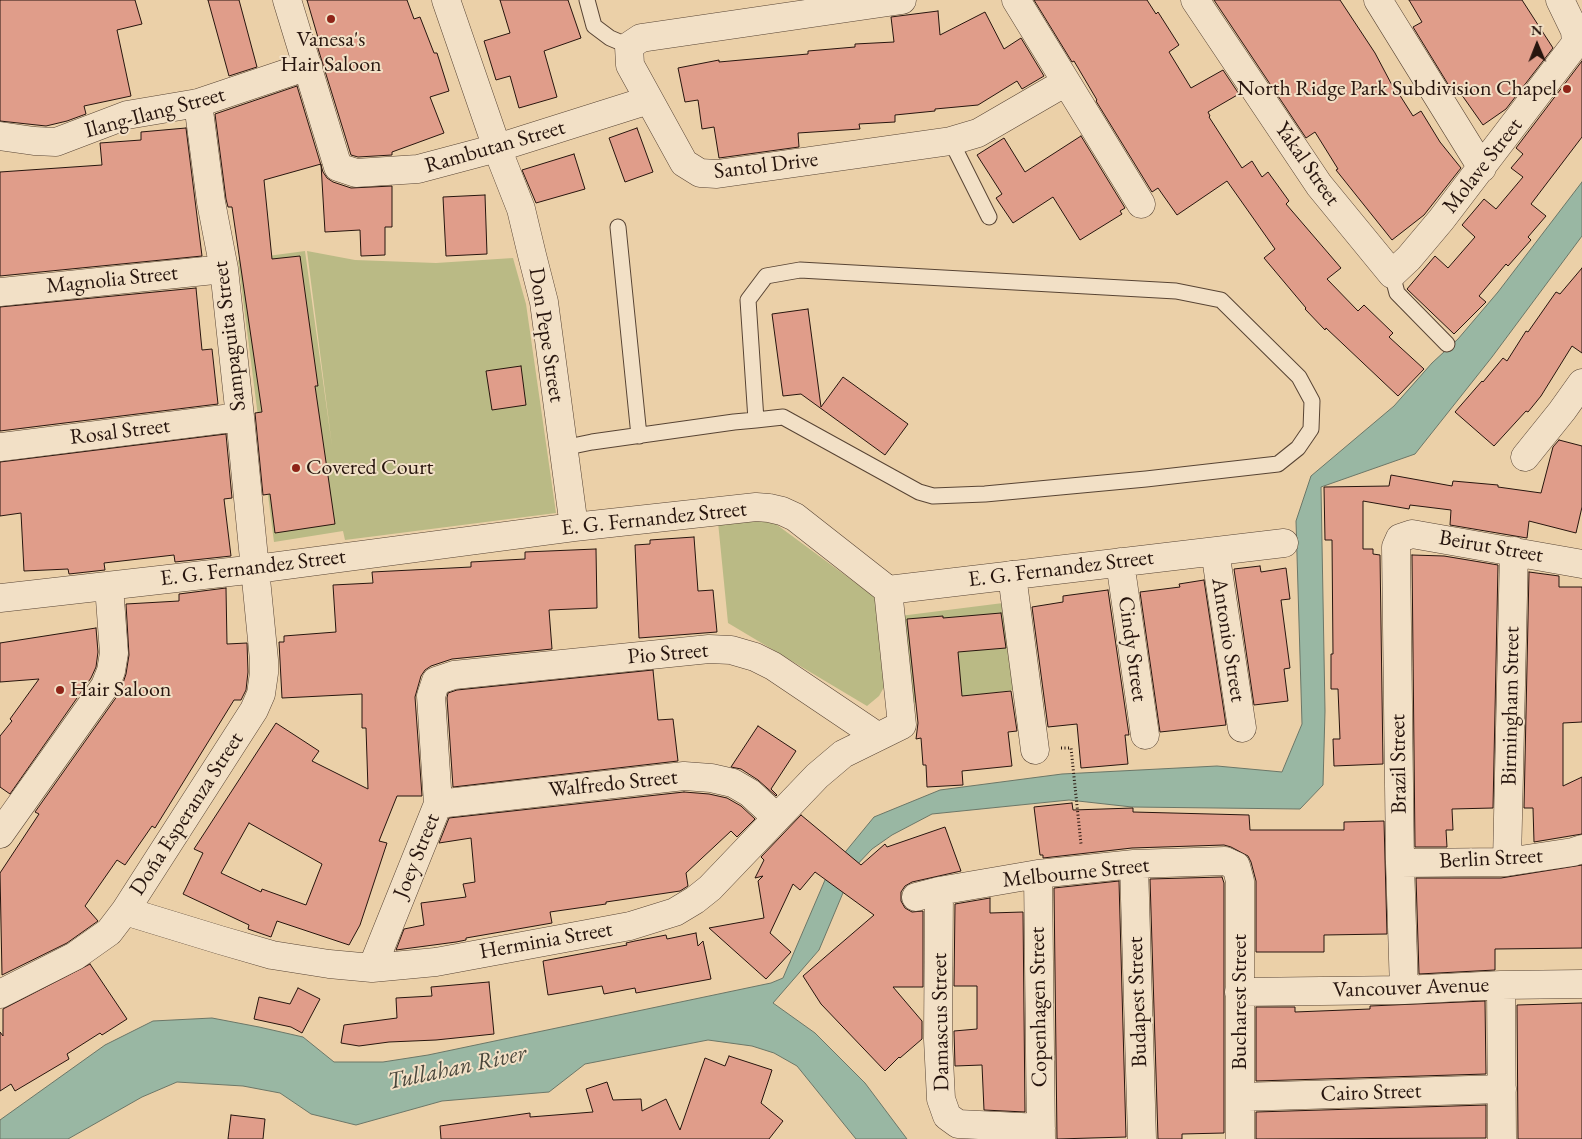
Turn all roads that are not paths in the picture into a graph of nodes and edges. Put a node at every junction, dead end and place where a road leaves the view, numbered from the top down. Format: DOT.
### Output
graph roads {
  1 [pos="287,0"];
  2 [pos="446,0"];
  3 [pos="587,0"];
  4 [pos="902,0"];
  5 [pos="1016,0"];
  6 [pos="1195,0"];
  7 [pos="1378,0"];
  8 [pos="1560,0"];
  9 [pos="629,46"];
  10 [pos="308,66"];
  11 [pos="1066,82"];
  12 [pos="649,100"];
  13 [pos="198,103"];
  14 [pos="0,136"];
  15 [pos="951,141"];
  16 [pos="497,148"];
  17 [pos="1482,168"];
  18 [pos="1140,204"];
  19 [pos="989,217"];
  20 [pos="618,227"];
  21 [pos="224,269"];
  22 [pos="1392,274"];
  23 [pos="0,292"];
  24 [pos="1447,344"];
  25 [pos="1582,382"];
  26 [pos="1572,416"];
  27 [pos="240,417"];
  28 [pos="756,420"];
  29 [pos="640,436"];
  30 [pos="0,447"];
  31 [pos="563,448"];
  32 [pos="1525,456"];
  33 [pos="574,527"];
  34 [pos="1400,538"];
  35 [pos="1284,543"];
  36 [pos="1215,551"];
  37 [pos="1514,551"];
  38 [pos="1120,562"];
  39 [pos="1582,564"];
  40 [pos="256,569"];
  41 [pos="1012,575"];
  42 [pos="109,586"];
  43 [pos="888,590"];
  44 [pos="0,598"];
  45 [pos="436,681"];
  46 [pos="1242,728"];
  47 [pos="1145,735"];
  48 [pos="877,736"];
  49 [pos="1035,750"];
  50 [pos="438,804"];
  51 [pos="777,818"];
  52 [pos="0,834"];
  53 [pos="1582,849"];
  54 [pos="1400,862"];
  55 [pos="1507,862"];
  56 [pos="1134,864"];
  57 [pos="1236,866"];
  58 [pos="1038,874"];
  59 [pos="928,894"];
  60 [pos="125,911"];
  61 [pos="372,968"];
  62 [pos="1582,984"];
  63 [pos="1501,985"];
  64 [pos="1404,990"];
  65 [pos="1239,992"];
  66 [pos="0,994"];
  67 [pos="1502,1089"];
  68 [pos="1240,1096"];
  69 [pos="1041,1133"];
  70 [pos="1142,1139"];
  71 [pos="1240,1139"];
  72 [pos="1502,1139"];
  1 -- 10 [label="street"];
  2 -- 16 [label="street, Don Pepe Street"];
  3 -- 9 [label="lane"];
  4 -- 9 [label="street"];
  5 -- 11 [label="street"];
  6 -- 22 [label="street, Yakal Street"];
  7 -- 17 [label="street"];
  8 -- 17 [label="street, Molave Street"];
  9 -- 12 [label="street, Santol Drive"];
  10 -- 13 [label="street, Ilang-Ilang Street"];
  10 -- 16 [label="street, Rambutan Street"];
  11 -- 15 [label="street, Santol Drive"];
  11 -- 18 [label="street"];
  12 -- 15 [label="street, Santol Drive"];
  12 -- 16 [label="street, Rambutan Street"];
  13 -- 14 [label="street, Ilang-Ilang Street"];
  13 -- 21 [label="street, Sampaguita Street"];
  15 -- 19 [label="lane"];
  16 -- 31 [label="street, Don Pepe Street"];
  17 -- 22 [label="street, Molave Street"];
  20 -- 29 [label="lane"];
  21 -- 23 [label="street, Magnolia Street"];
  21 -- 27 [label="street, Sampaguita Street"];
  22 -- 24 [label="lane"];
  25 -- 26 [label="street"];
  26 -- 32 [label="street"];
  27 -- 30 [label="street, Rosal Street"];
  27 -- 40 [label="street, Sampaguita Street"];
  28 -- 28 [label="lane"];
  28 -- 29 [label="lane"];
  29 -- 31 [label="lane"];
  31 -- 33 [label="street, Don Pepe Street"];
  33 -- 40 [label="street, E. G. Fernandez Street"];
  33 -- 43 [label="street, E. G. Fernandez Street"];
  34 -- 37 [label="street, Beirut Street"];
  34 -- 54 [label="street, Brazil Street"];
  35 -- 36 [label="street, E. G. Fernandez Street"];
  36 -- 38 [label="street, E. G. Fernandez Street"];
  36 -- 46 [label="street, Antonio Street"];
  37 -- 39 [label="street, Beirut Street"];
  37 -- 55 [label="street, Birmingham Street"];
  38 -- 41 [label="street, E. G. Fernandez Street"];
  38 -- 47 [label="street, Cindy Street"];
  40 -- 42 [label="street, E. G. Fernandez Street"];
  40 -- 60 [label="street, Doña Esperanza Street"];
  41 -- 43 [label="street, E. G. Fernandez Street"];
  41 -- 49 [label="street"];
  42 -- 44 [label="street, E. G. Fernandez Street"];
  42 -- 52 [label="street"];
  43 -- 48 [label="street, Herminia Street"];
  45 -- 48 [label="street, Pio Street"];
  45 -- 50 [label="street, Joey Street"];
  48 -- 51 [label="street, Herminia Street"];
  50 -- 51 [label="street, Walfredo Street"];
  50 -- 61 [label="street, Joey Street"];
  51 -- 61 [label="street, Herminia Street"];
  53 -- 55 [label="street, Berlin Street"];
  54 -- 55 [label="street, Berlin Street"];
  54 -- 64 [label="street, Brazil Street"];
  56 -- 57 [label="street, Melbourne Street"];
  56 -- 58 [label="street, Melbourne Street"];
  56 -- 70 [label="street, Budapest Street"];
  57 -- 65 [label="street, Bucharest Street"];
  58 -- 59 [label="street, Melbourne Street"];
  58 -- 69 [label="street, Copenhagen Street"];
  59 -- 69 [label="street, Damascus Street"];
  60 -- 61 [label="street, Herminia Street"];
  60 -- 66 [label="street, Doña Esperanza Street"];
  62 -- 63 [label="street, Vancouver Avenue"];
  63 -- 64 [label="street, Vancouver Avenue"];
  63 -- 67 [label="street"];
  64 -- 65 [label="street, Vancouver Avenue"];
  65 -- 68 [label="street, Bucharest Street"];
  67 -- 68 [label="street, Cairo Street"];
  67 -- 72 [label="street"];
  68 -- 71 [label="street, Bucharest Street"];
}
